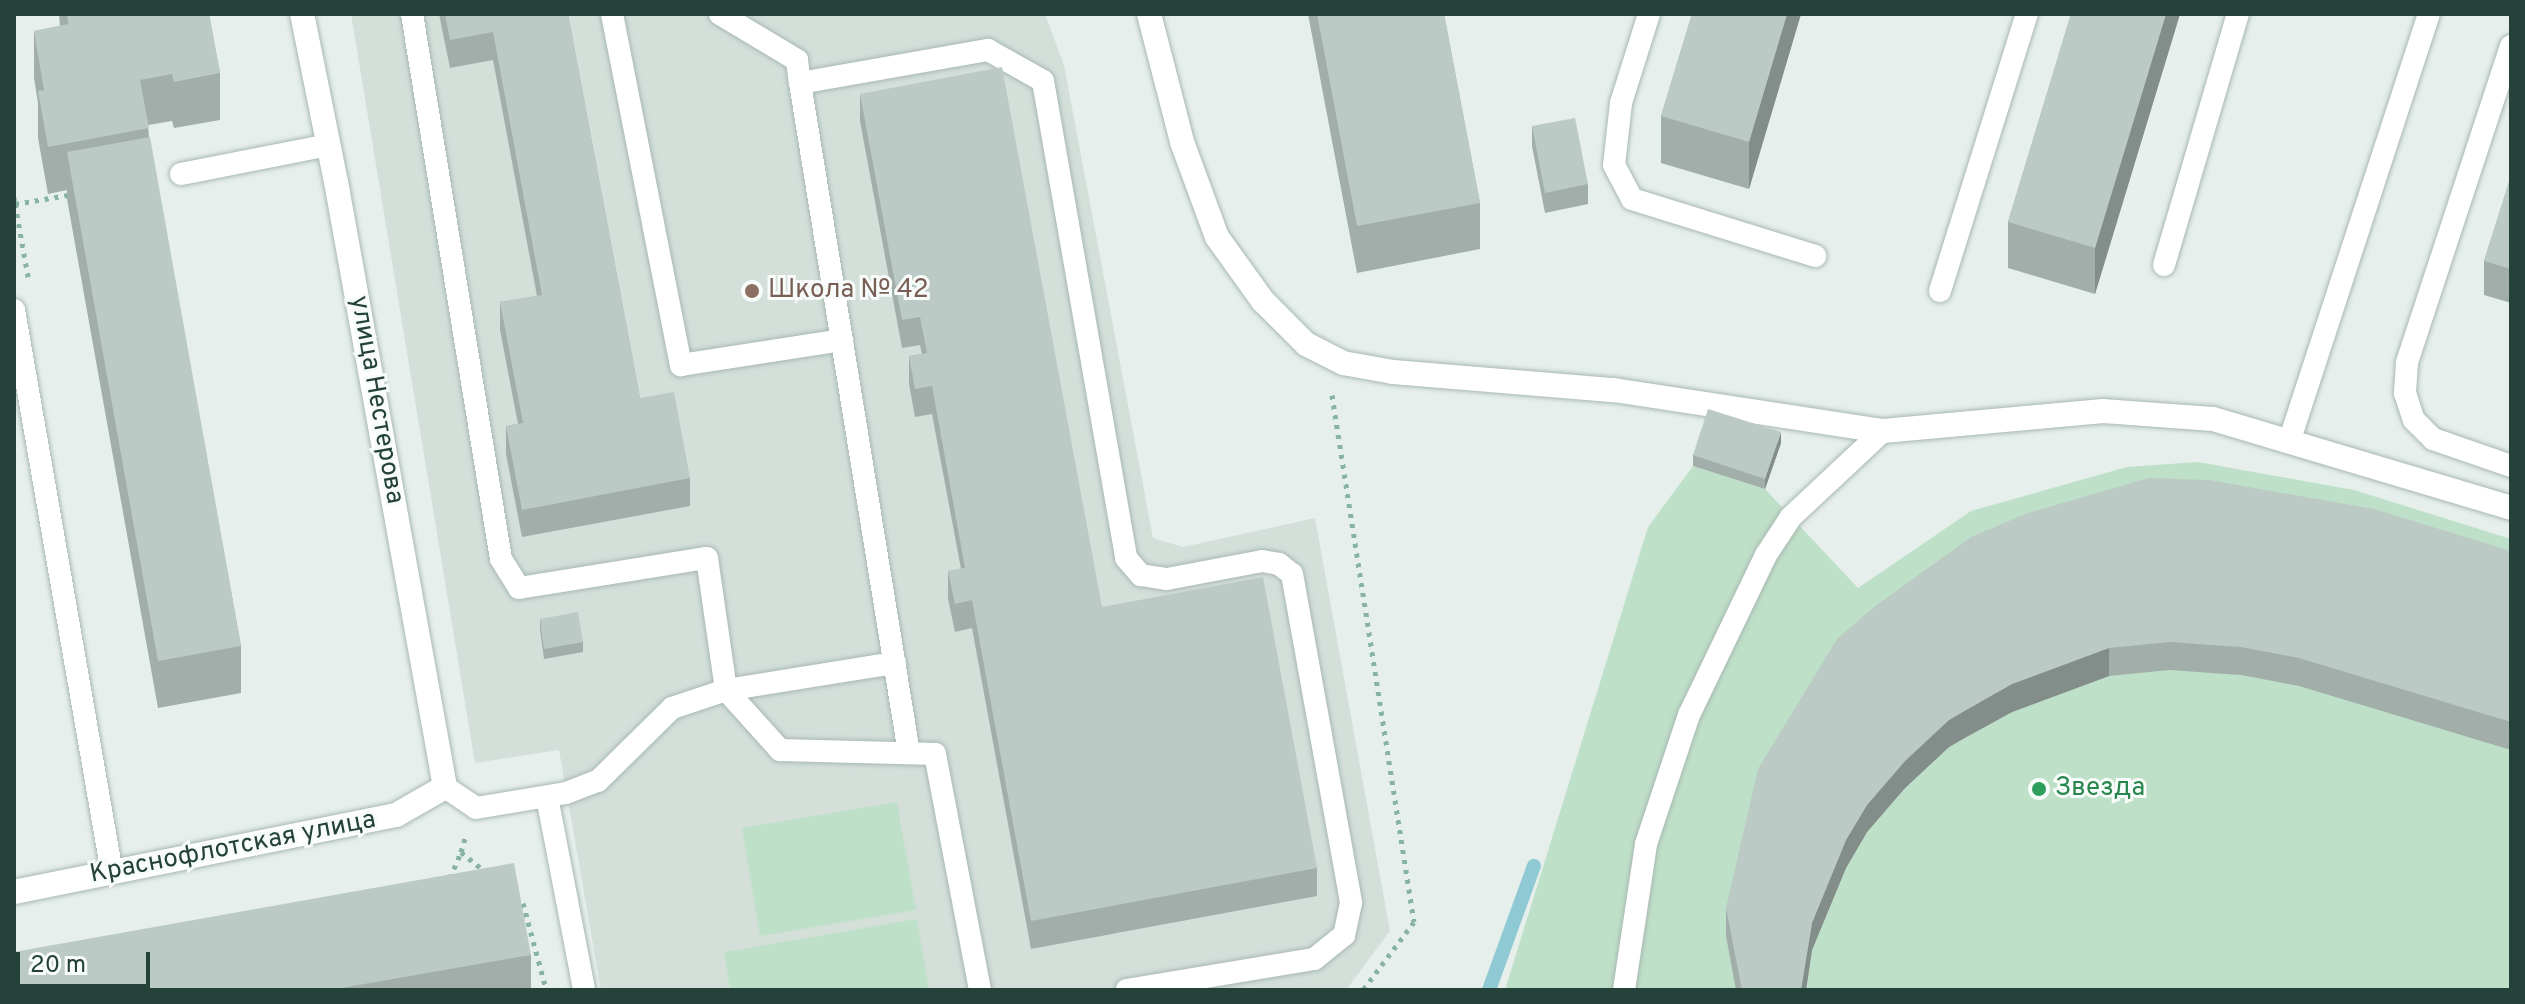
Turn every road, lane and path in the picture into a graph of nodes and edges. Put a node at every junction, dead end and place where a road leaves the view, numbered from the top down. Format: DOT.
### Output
graph roads {
  1 [pos="302,14"];
  2 [pos="412,14"];
  3 [pos="612,14"];
  4 [pos="720,14"];
  5 [pos="1149,14"];
  6 [pos="1649,14"];
  7 [pos="2027,14"];
  8 [pos="2238,14"];
  9 [pos="2429,14"];
  10 [pos="2511,46"];
  11 [pos="800,83"];
  12 [pos="329,145"];
  13 [pos="181,174"];
  14 [pos="75,193"];
  15 [pos="14,197"];
  16 [pos="1815,256"];
  17 [pos="2164,265"];
  18 [pos="1940,291"];
  19 [pos="14,310"];
  20 [pos="842,340"];
  21 [pos="1326,356"];
  22 [pos="1883,431"];
  23 [pos="2290,439"];
  24 [pos="2511,466"];
  25 [pos="2511,508"];
  26 [pos="895,663"];
  27 [pos="726,690"];
  28 [pos="909,753"];
  29 [pos="445,787"];
  30 [pos="547,797"];
  31 [pos="112,873"];
  32 [pos="492,878"];
  33 [pos="448,883"];
  34 [pos="14,892"];
  35 [pos="513,895"];
  36 [pos="546,990"];
  37 [pos="584,990"];
  38 [pos="980,990"];
  39 [pos="1127,990"];
  40 [pos="1363,990"];
  41 [pos="1624,990"];
  1 -- 12 [label="street, улица Нестерова"];
  2 -- 27 [label="lane"];
  3 -- 20 [label="lane"];
  4 -- 11 [label="lane"];
  5 -- 21 [label="street"];
  6 -- 16 [label="lane"];
  7 -- 18 [label="lane"];
  8 -- 17 [label="lane"];
  9 -- 23 [label="lane"];
  10 -- 24 [label="lane"];
  11 -- 20 [label="lane"];
  11 -- 39 [label="lane"];
  12 -- 13 [label="lane"];
  12 -- 29 [label="street, улица Нестерова"];
  14 -- 15 [label="path"];
  19 -- 31 [label="lane"];
  20 -- 26 [label="lane"];
  21 -- 22 [label="street"];
  21 -- 40 [label="path"];
  22 -- 23 [label="street"];
  22 -- 41 [label="lane"];
  23 -- 25 [label="street"];
  26 -- 27 [label="lane"];
  26 -- 28 [label="lane"];
  27 -- 28 [label="lane"];
  27 -- 30 [label="lane"];
  28 -- 38 [label="lane"];
  29 -- 30 [label="lane"];
  29 -- 31 [label="street, Краснофлотская улица"];
  30 -- 37 [label="lane"];
  31 -- 34 [label="street, Краснофлотская улица"];
  32 -- 33 [label="path"];
  35 -- 36 [label="path"];
}
